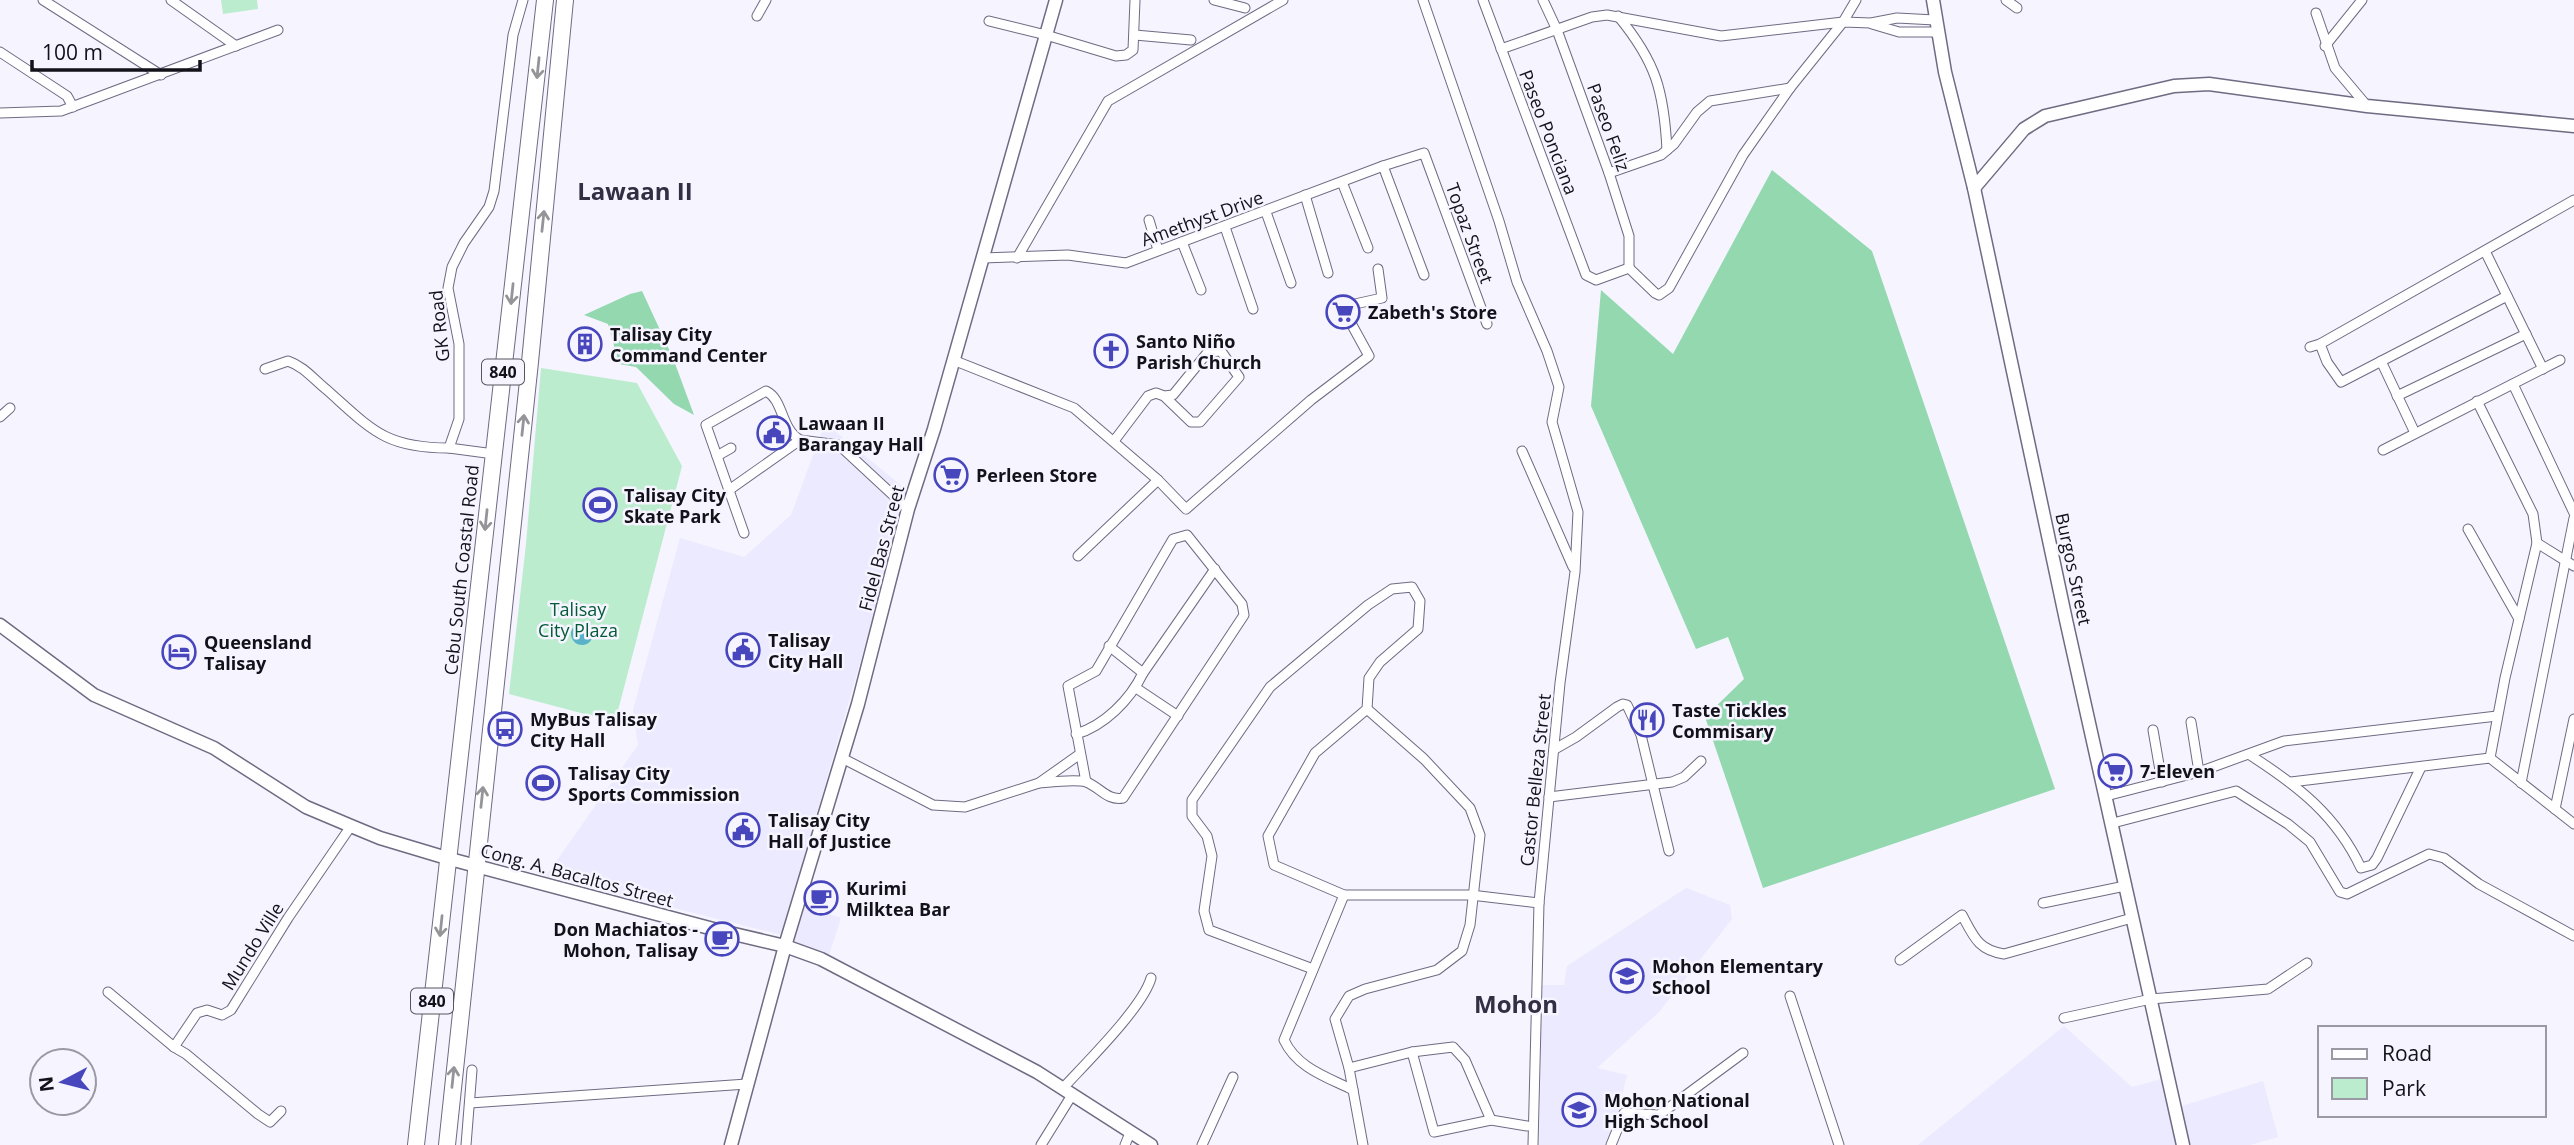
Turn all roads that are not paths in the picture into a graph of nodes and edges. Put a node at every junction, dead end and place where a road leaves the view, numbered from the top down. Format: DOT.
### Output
graph roads {
  1 [pos="43,0"];
  2 [pos="171,0"];
  3 [pos="523,0"];
  4 [pos="545,0"];
  5 [pos="565,0"];
  6 [pos="766,0"];
  7 [pos="1055,0"];
  8 [pos="1135,0"];
  9 [pos="1214,0"];
  10 [pos="1283,0"];
  11 [pos="1423,0"];
  12 [pos="1483,0"];
  13 [pos="1544,0"];
  14 [pos="1856,0"];
  15 [pos="1933,0"];
  16 [pos="2006,0"];
  17 [pos="2362,0"];
  18 [pos="1245,8"];
  19 [pos="2017,8"];
  20 [pos="2316,13"];
  21 [pos="757,16"];
  22 [pos="1618,16"];
  23 [pos="989,21"];
  24 [pos="1843,22"];
  25 [pos="1871,23"];
  26 [pos="1936,26"];
  27 [pos="278,30"];
  28 [pos="1557,30"];
  29 [pos="1046,35"];
  30 [pos="1135,35"];
  31 [pos="1191,40"];
  32 [pos="236,46"];
  33 [pos="2325,46"];
  34 [pos="1501,49"];
  35 [pos="0,52"];
  36 [pos="161,75"];
  37 [pos="1790,88"];
  38 [pos="2367,106"];
  39 [pos="73,107"];
  40 [pos="0,113"];
  41 [pos="2574,126"];
  42 [pos="1667,150"];
  43 [pos="1424,153"];
  44 [pos="1382,166"];
  45 [pos="1609,173"];
  46 [pos="1342,182"];
  47 [pos="1974,188"];
  48 [pos="1305,195"];
  49 [pos="2574,200"];
  50 [pos="1266,212"];
  51 [pos="1149,219"];
  52 [pos="1225,227"];
  53 [pos="1182,242"];
  54 [pos="1367,248"];
  55 [pos="1158,250"];
  56 [pos="2485,251"];
  57 [pos="983,258"];
  58 [pos="1017,258"];
  59 [pos="1629,268"];
  60 [pos="1378,269"];
  61 [pos="1328,273"];
  62 [pos="1424,275"];
  63 [pos="1291,283"];
  64 [pos="1201,290"];
  65 [pos="2507,296"];
  66 [pos="1253,309"];
  67 [pos="1487,324"];
  68 [pos="2526,334"];
  69 [pos="953,360"];
  70 [pos="2560,360"];
  71 [pos="2381,361"];
  72 [pos="265,369"];
  73 [pos="2543,369"];
  74 [pos="2513,384"];
  75 [pos="1164,396"];
  76 [pos="2397,397"];
  77 [pos="2477,401"];
  78 [pos="10,408"];
  79 [pos="0,417"];
  80 [pos="2415,433"];
  81 [pos="800,440"];
  82 [pos="1114,441"];
  83 [pos="730,447"];
  84 [pos="449,448"];
  85 [pos="2383,450"];
  86 [pos="1522,452"];
  87 [pos="494,454"];
  88 [pos="717,456"];
  89 [pos="1158,480"];
  90 [pos="729,490"];
  91 [pos="908,509"];
  92 [pos="2574,516"];
  93 [pos="2468,529"];
  94 [pos="744,533"];
  95 [pos="2538,544"];
  96 [pos="1078,556"];
  97 [pos="2570,564"];
  98 [pos="1215,569"];
  99 [pos="1575,572"];
  100 [pos="2519,619"];
  101 [pos="0,625"];
  102 [pos="1109,646"];
  103 [pos="1143,673"];
  104 [pos="1136,688"];
  105 [pos="1367,709"];
  106 [pos="1178,716"];
  107 [pos="2497,716"];
  108 [pos="2574,719"];
  109 [pos="2191,722"];
  110 [pos="2153,730"];
  111 [pos="1076,734"];
  112 [pos="1555,749"];
  113 [pos="1080,754"];
  114 [pos="2250,755"];
  115 [pos="842,758"];
  116 [pos="2490,758"];
  117 [pos="1701,761"];
  118 [pos="2421,767"];
  119 [pos="2199,772"];
  120 [pos="1086,782"];
  121 [pos="2162,782"];
  122 [pos="2291,782"];
  123 [pos="1039,783"];
  124 [pos="2521,783"];
  125 [pos="1652,784"];
  126 [pos="2106,796"];
  127 [pos="1549,797"];
  128 [pos="2555,809"];
  129 [pos="2113,823"];
  130 [pos="2574,824"];
  131 [pos="351,826"];
  132 [pos="1669,851"];
  133 [pos="448,858"];
  134 [pos="475,865"];
  135 [pos="2125,886"];
  136 [pos="1344,895"];
  137 [pos="1471,895"];
  138 [pos="1539,903"];
  139 [pos="2043,903"];
  140 [pos="2132,918"];
  141 [pos="2574,936"];
  142 [pos="785,946"];
  143 [pos="1900,960"];
  144 [pos="2307,963"];
  145 [pos="1313,970"];
  146 [pos="1151,978"];
  147 [pos="108,992"];
  148 [pos="1790,996"];
  149 [pos="2151,999"];
  150 [pos="2064,1018"];
  151 [pos="174,1047"];
  152 [pos="1412,1052"];
  153 [pos="1743,1053"];
  154 [pos="1349,1068"];
  155 [pos="472,1070"];
  156 [pos="1233,1077"];
  157 [pos="747,1084"];
  158 [pos="1353,1090"];
  159 [pos="1068,1091"];
  160 [pos="470,1103"];
  161 [pos="281,1111"];
  162 [pos="1491,1120"];
  163 [pos="1527,1126"];
  164 [pos="1128,1139"];
  165 [pos="416,1145"];
  166 [pos="447,1145"];
  167 [pos="466,1145"];
  168 [pos="731,1145"];
  169 [pos="1041,1145"];
  170 [pos="1151,1145"];
  171 [pos="1202,1145"];
  172 [pos="1363,1145"];
  173 [pos="1533,1145"];
  174 [pos="1611,1145"];
  175 [pos="1839,1145"];
  176 [pos="2183,1145"];
  1 -- 36 [label="street"];
  2 -- 32 [label="street"];
  3 -- 84 [label="street, GK Road"];
  4 -- 87 [label="highway, Cebu South Coastal Road / 840, one-way"];
  134 -- 5 [label="highway, 840, one-way"];
  6 -- 21 [label="street"];
  7 -- 29 [label="street, Fidel Bas Street"];
  8 -- 30 [label="street"];
  9 -- 18 [label="street"];
  10 -- 58 [label="street"];
  11 -- 99 [label="street, Castor Belleza Street"];
  12 -- 34 [label="street, Paseo Ponciana"];
  13 -- 28 [label="street, Paseo Feliz"];
  14 -- 24 [label="street"];
  15 -- 26 [label="street, Burgos Street"];
  16 -- 19 [label="street"];
  17 -- 33 [label="street"];
  20 -- 33 [label="street"];
  22 -- 24 [label="street"];
  22 -- 28 [label="street"];
  22 -- 42 [label="street"];
  23 -- 29 [label="street"];
  24 -- 25 [label="street"];
  24 -- 37 [label="street"];
  25 -- 26 [label="street"];
  25 -- 26 [label="street"];
  26 -- 47 [label="street, Burgos Street"];
  27 -- 32 [label="street"];
  28 -- 34 [label="street"];
  28 -- 45 [label="street, Paseo Feliz"];
  29 -- 30 [label="street"];
  29 -- 57 [label="street, Fidel Bas Street"];
  30 -- 31 [label="street"];
  32 -- 36 [label="street"];
  33 -- 38 [label="street"];
  34 -- 59 [label="street, Paseo Ponciana"];
  35 -- 39 [label="street"];
  36 -- 39 [label="street"];
  37 -- 42 [label="street"];
  37 -- 59 [label="street"];
  38 -- 41 [label="street"];
  38 -- 47 [label="street"];
  39 -- 40 [label="street"];
  42 -- 45 [label="street"];
  43 -- 44 [label="street, Amethyst Drive"];
  43 -- 67 [label="street, Topaz Street"];
  44 -- 46 [label="street, Amethyst Drive"];
  44 -- 62 [label="street"];
  45 -- 59 [label="street, Paseo Feliz"];
  46 -- 48 [label="street, Amethyst Drive"];
  46 -- 54 [label="street"];
  47 -- 126 [label="street, Burgos Street"];
  48 -- 50 [label="street, Amethyst Drive"];
  48 -- 61 [label="street"];
  49 -- 56 [label="street"];
  50 -- 52 [label="street, Amethyst Drive"];
  50 -- 63 [label="street"];
  51 -- 55 [label="street"];
  52 -- 53 [label="street, Amethyst Drive"];
  52 -- 66 [label="street"];
  53 -- 55 [label="street, Amethyst Drive"];
  53 -- 64 [label="street"];
  55 -- 58 [label="street, Amethyst Drive"];
  56 -- 65 [label="street"];
  56 -- 71 [label="street"];
  57 -- 58 [label="street, Amethyst Drive"];
  57 -- 69 [label="street, Fidel Bas Street"];
  60 -- 89 [label="street"];
  65 -- 68 [label="street"];
  65 -- 71 [label="street"];
  68 -- 73 [label="street"];
  68 -- 76 [label="street"];
  69 -- 82 [label="street"];
  69 -- 91 [label="street, Fidel Bas Street"];
  70 -- 73 [label="street"];
  71 -- 76 [label="street"];
  72 -- 84 [label="street"];
  73 -- 74 [label="street"];
  74 -- 77 [label="street"];
  74 -- 92 [label="street"];
  75 -- 75 [label="street"];
  75 -- 82 [label="street"];
  76 -- 80 [label="street"];
  77 -- 80 [label="street"];
  77 -- 95 [label="street"];
  78 -- 79 [label="street"];
  80 -- 85 [label="street"];
  81 -- 88 [label="street"];
  81 -- 90 [label="street"];
  81 -- 91 [label="street"];
  82 -- 89 [label="street"];
  83 -- 88 [label="street"];
  84 -- 87 [label="street"];
  86 -- 99 [label="street"];
  87 -- 133 [label="highway, Cebu South Coastal Road / 840, one-way"];
  88 -- 90 [label="street"];
  89 -- 96 [label="street"];
  90 -- 94 [label="street"];
  91 -- 115 [label="street, Fidel Bas Street"];
  92 -- 97 [label="street"];
  93 -- 100 [label="street"];
  95 -- 97 [label="street"];
  95 -- 100 [label="street"];
  97 -- 124 [label="street"];
  98 -- 102 [label="street"];
  98 -- 103 [label="street"];
  98 -- 106 [label="street"];
  99 -- 112 [label="street, Castor Belleza Street"];
  100 -- 107 [label="street"];
  101 -- 131 [label="street, Cong. A. Bacaltos Street"];
  102 -- 103 [label="street"];
  102 -- 111 [label="street"];
  103 -- 104 [label="street"];
  104 -- 106 [label="street"];
  104 -- 111 [label="street"];
  105 -- 136 [label="street"];
  105 -- 137 [label="street"];
  105 -- 145 [label="street"];
  106 -- 120 [label="street"];
  107 -- 114 [label="street"];
  107 -- 116 [label="street"];
  108 -- 128 [label="street"];
  109 -- 119 [label="street"];
  110 -- 121 [label="street"];
  111 -- 113 [label="street"];
  112 -- 125 [label="street"];
  112 -- 127 [label="street, Castor Belleza Street"];
  113 -- 120 [label="street"];
  113 -- 123 [label="street"];
  114 -- 119 [label="street"];
  114 -- 122 [label="street"];
  115 -- 123 [label="street"];
  115 -- 142 [label="street, Fidel Bas Street"];
  116 -- 118 [label="street"];
  116 -- 124 [label="street"];
  117 -- 125 [label="street"];
  118 -- 122 [label="street"];
  118 -- 122 [label="street"];
  119 -- 121 [label="street"];
  120 -- 123 [label="street"];
  121 -- 126 [label="street"];
  124 -- 128 [label="street"];
  125 -- 127 [label="street"];
  125 -- 132 [label="street"];
  126 -- 129 [label="street, Burgos Street"];
  127 -- 138 [label="street, Castor Belleza Street"];
  128 -- 130 [label="street"];
  129 -- 135 [label="street, Burgos Street"];
  129 -- 141 [label="street"];
  131 -- 133 [label="street, Cong. A. Bacaltos Street"];
  131 -- 151 [label="street, Mundo Ville"];
  133 -- 134 [label="street, Cong. A. Bacaltos Street"];
  133 -- 165 [label="highway, Cebu South Coastal Road / 840, one-way"];
  134 -- 142 [label="street, Cong. A. Bacaltos Street"];
  166 -- 134 [label="highway, 840, one-way"];
  135 -- 139 [label="street"];
  135 -- 140 [label="street, Burgos Street"];
  136 -- 137 [label="street"];
  136 -- 145 [label="street"];
  137 -- 138 [label="street"];
  137 -- 154 [label="street"];
  138 -- 173 [label="street, Castor Belleza Street"];
  140 -- 143 [label="street"];
  140 -- 149 [label="street, Burgos Street"];
  142 -- 157 [label="street, Fidel Bas Street"];
  142 -- 159 [label="street, Cong. A. Bacaltos Street"];
  144 -- 149 [label="street"];
  145 -- 158 [label="street"];
  146 -- 159 [label="street"];
  147 -- 151 [label="street"];
  148 -- 175 [label="street"];
  149 -- 150 [label="street"];
  149 -- 176 [label="street, Burgos Street"];
  151 -- 161 [label="street"];
  152 -- 154 [label="street"];
  152 -- 162 [label="street"];
  152 -- 162 [label="street"];
  153 -- 174 [label="street"];
  154 -- 158 [label="street"];
  155 -- 160 [label="street"];
  156 -- 171 [label="street"];
  157 -- 160 [label="street"];
  157 -- 168 [label="street, Fidel Bas Street"];
  158 -- 172 [label="street"];
  159 -- 164 [label="street, Cong. A. Bacaltos Street"];
  159 -- 169 [label="street"];
  160 -- 167 [label="street"];
  162 -- 163 [label="street"];
  164 -- 170 [label="street, Cong. A. Bacaltos Street"];
}
